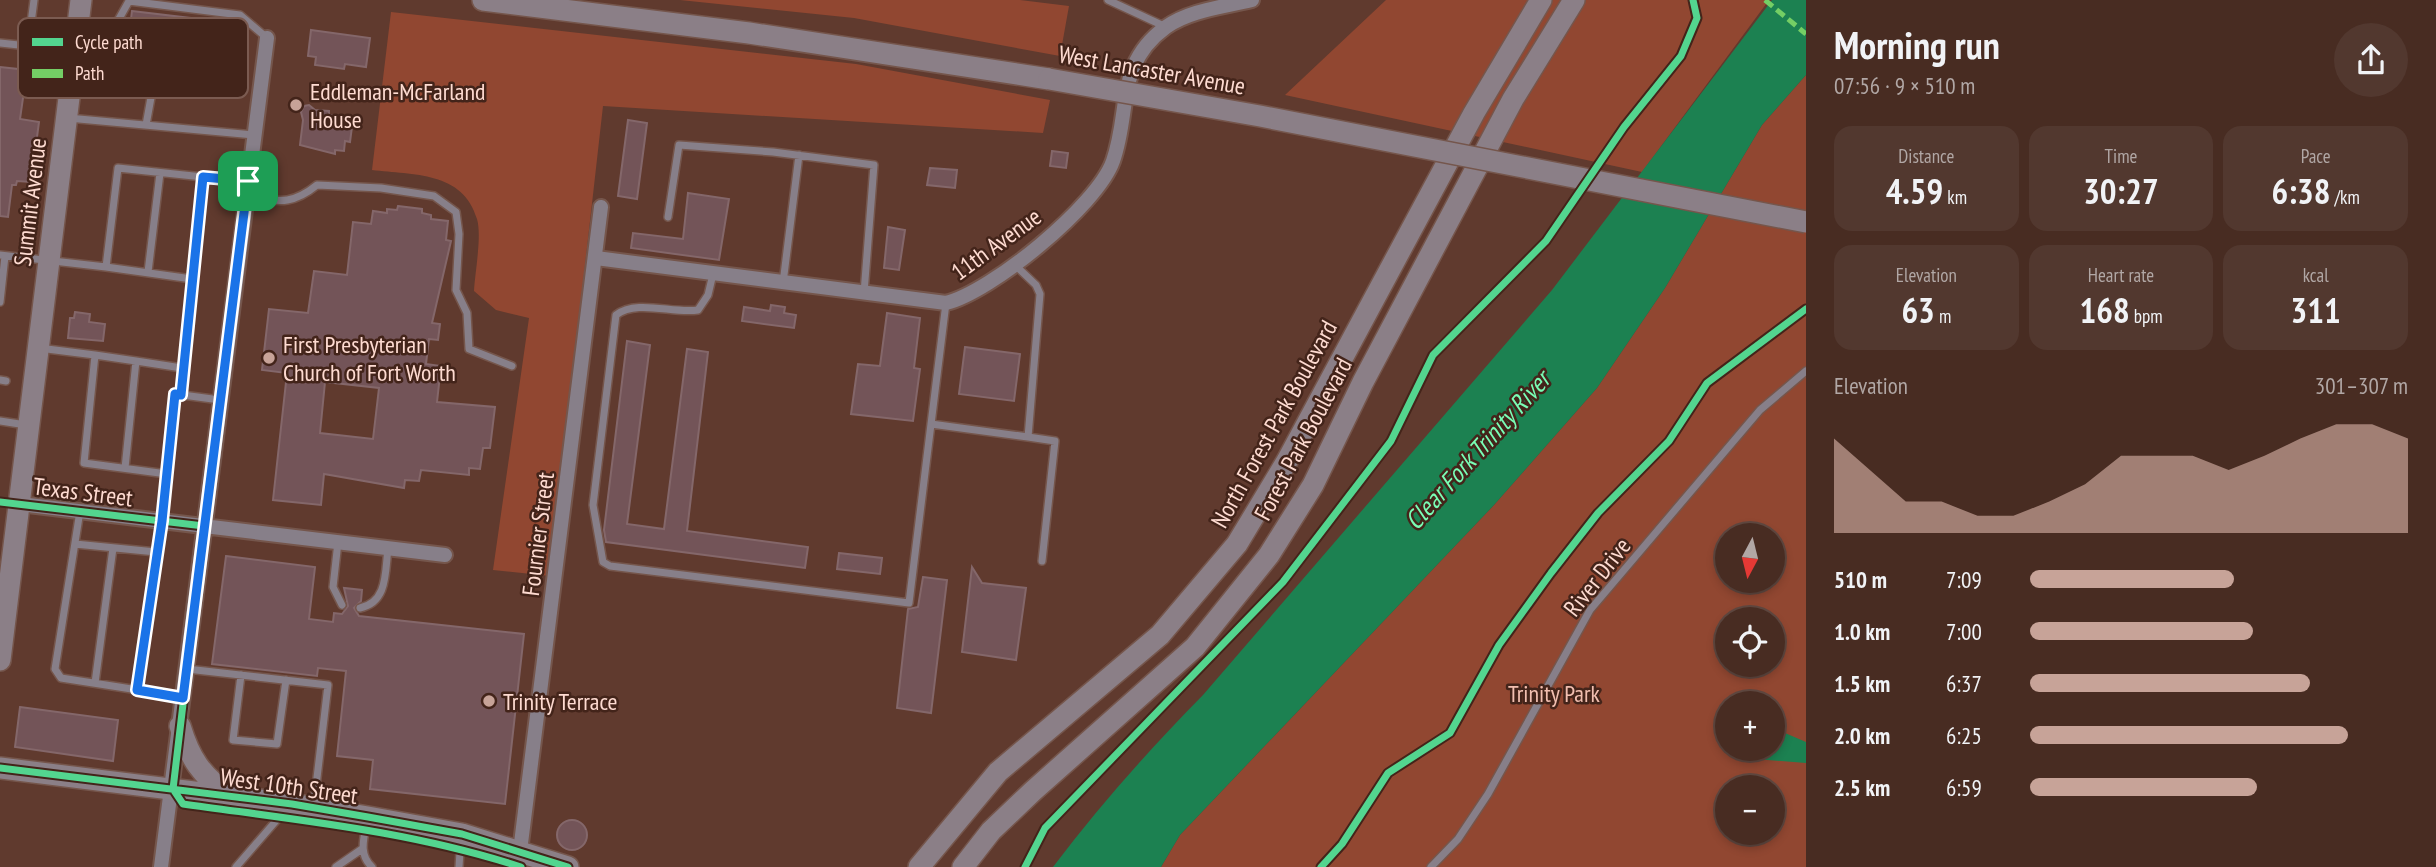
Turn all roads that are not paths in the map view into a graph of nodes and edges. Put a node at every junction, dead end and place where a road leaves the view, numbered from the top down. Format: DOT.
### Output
graph roads {
  1 [pos="34,0"];
  2 [pos="81,0"];
  3 [pos="483,0"];
  4 [pos="1108,0"];
  5 [pos="1252,0"];
  6 [pos="1541,0"];
  7 [pos="1574,0"];
  8 [pos="32,18"];
  9 [pos="79,18"];
  10 [pos="119,18"];
  11 [pos="244,18"];
  12 [pos="248,22"];
  13 [pos="1167,27"];
  14 [pos="267,38"];
  15 [pos="0,43"];
  16 [pos="18,45"];
  17 [pos="69,98"];
  18 [pos="151,98"];
  19 [pos="67,118"];
  20 [pos="146,125"];
  21 [pos="254,135"];
  22 [pos="799,155"];
  23 [pos="160,173"];
  24 [pos="203,177"];
  25 [pos="248,181"];
  26 [pos="246,197"];
  27 [pos="601,207"];
  28 [pos="668,217"];
  29 [pos="1806,222"];
  30 [pos="2,256"];
  31 [pos="596,258"];
  32 [pos="50,260"];
  33 [pos="1014,263"];
  34 [pos="106,267"];
  35 [pos="148,272"];
  36 [pos="713,273"];
  37 [pos="192,279"];
  38 [pos="783,283"];
  39 [pos="863,293"];
  40 [pos="0,302"];
  41 [pos="946,303"];
  42 [pos="39,348"];
  43 [pos="95,355"];
  44 [pos="136,361"];
  45 [pos="512,366"];
  46 [pos="182,368"];
  47 [pos="1806,372"];
  48 [pos="181,395"];
  49 [pos="220,400"];
  50 [pos="0,421"];
  51 [pos="931,424"];
  52 [pos="30,426"];
  53 [pos="1028,437"];
  54 [pos="125,468"];
  55 [pos="167,474"];
  56 [pos="10,503"];
  57 [pos="80,511"];
  58 [pos="162,521"];
  59 [pos="204,526"];
  60 [pos="338,542"];
  61 [pos="75,544"];
  62 [pos="113,548"];
  63 [pos="388,548"];
  64 [pos="156,552"];
  65 [pos="445,555"];
  66 [pos="1042,561"];
  67 [pos="342,605"];
  68 [pos="360,607"];
  69 [pos="3,612"];
  70 [pos="0,660"];
  71 [pos="187,669"];
  72 [pos="241,675"];
  73 [pos="286,680"];
  74 [pos="94,683"];
  75 [pos="137,690"];
  76 [pos="183,698"];
  77 [pos="180,726"];
  78 [pos="0,768"];
  79 [pos="173,789"];
  80 [pos="232,797"];
  81 [pos="290,804"];
  82 [pos="313,808"];
  83 [pos="368,817"];
  84 [pos="461,834"];
  85 [pos="362,849"];
  86 [pos="519,859"];
  87 [pos="161,867"];
  88 [pos="236,867"];
  89 [pos="337,867"];
  90 [pos="372,867"];
  91 [pos="459,867"];
  92 [pos="568,867"];
  93 [pos="919,867"];
  94 [pos="963,867"];
  95 [pos="1431,867"];
  1 -- 8 [label="lane"];
  2 -- 9 [label="main road, Summit Avenue"];
  3 -- 29 [label="main road, West Lancaster Avenue, bridge"];
  4 -- 13 [label="lane"];
  5 -- 13 [label="street, 11th Avenue"];
  6 -- 93 [label="main road, North Forest Park Boulevard"];
  7 -- 94 [label="main road, Forest Park Boulevard"];
  10 -- 11 [label="lane"];
  12 -- 14 [label="lane"];
  13 -- 33 [label="street, 11th Avenue"];
  14 -- 21 [label="street"];
  15 -- 16 [label="lane"];
  17 -- 19 [label="main road, Summit Avenue"];
  18 -- 20 [label="lane"];
  19 -- 20 [label="lane"];
  19 -- 32 [label="main road, Summit Avenue"];
  20 -- 21 [label="lane"];
  21 -- 25 [label="street"];
  22 -- 28 [label="lane"];
  22 -- 38 [label="lane"];
  22 -- 39 [label="lane"];
  23 -- 24 [label="lane"];
  23 -- 34 [label="lane"];
  23 -- 35 [label="lane"];
  24 -- 25 [label="lane"];
  24 -- 37 [label="lane"];
  25 -- 26 [label="street"];
  26 -- 45 [label="lane"];
  26 -- 49 [label="street"];
  27 -- 31 [label="street, Fournier Street"];
  30 -- 32 [label="lane"];
  30 -- 40 [label="lane"];
  31 -- 36 [label="street, 11th Avenue"];
  31 -- 86 [label="street, Fournier Street"];
  32 -- 34 [label="lane"];
  32 -- 42 [label="main road, Summit Avenue"];
  33 -- 41 [label="street, 11th Avenue"];
  33 -- 53 [label="lane"];
  34 -- 35 [label="lane"];
  35 -- 37 [label="lane"];
  36 -- 38 [label="street, 11th Avenue"];
  36 -- 51 [label="lane"];
  37 -- 46 [label="lane"];
  38 -- 39 [label="street, 11th Avenue"];
  39 -- 41 [label="street, 11th Avenue"];
  41 -- 51 [label="lane"];
  42 -- 43 [label="lane"];
  42 -- 52 [label="main road, Summit Avenue"];
  43 -- 44 [label="lane"];
  43 -- 54 [label="lane"];
  44 -- 46 [label="lane"];
  44 -- 54 [label="lane"];
  46 -- 48 [label="lane"];
  47 -- 95 [label="lane, River Drive"];
  48 -- 49 [label="lane"];
  48 -- 55 [label="lane"];
  49 -- 59 [label="street"];
  50 -- 52 [label="lane"];
  51 -- 53 [label="lane"];
  52 -- 56 [label="main road, Summit Avenue"];
  53 -- 66 [label="lane"];
  54 -- 55 [label="lane"];
  55 -- 58 [label="lane"];
  56 -- 57 [label="street, Texas Street"];
  56 -- 69 [label="main road, Summit Avenue"];
  57 -- 58 [label="street, Texas Street"];
  57 -- 61 [label="lane"];
  58 -- 59 [label="street, Texas Street"];
  58 -- 64 [label="lane"];
  59 -- 60 [label="street, Texas Street"];
  59 -- 71 [label="street"];
  60 -- 63 [label="street, Texas Street"];
  60 -- 67 [label="lane"];
  61 -- 62 [label="lane"];
  61 -- 74 [label="lane"];
  62 -- 64 [label="lane"];
  62 -- 74 [label="lane"];
  63 -- 65 [label="street, Texas Street"];
  63 -- 68 [label="lane"];
  64 -- 75 [label="lane"];
  69 -- 70 [label="main road, Summit Avenue"];
  71 -- 72 [label="lane"];
  71 -- 76 [label="street"];
  72 -- 73 [label="lane"];
  72 -- 73 [label="lane"];
  73 -- 82 [label="lane"];
  74 -- 75 [label="lane"];
  75 -- 76 [label="lane"];
  76 -- 77 [label="street"];
  77 -- 79 [label="street"];
  77 -- 80 [label="main road"];
  78 -- 79 [label="main road, West 10th Street"];
  79 -- 80 [label="main road, West 10th Street"];
  79 -- 87 [label="street"];
  80 -- 81 [label="main road, West 10th Street"];
  81 -- 82 [label="main road, West 10th Street"];
  81 -- 88 [label="lane"];
  82 -- 83 [label="main road, West 10th Street"];
  83 -- 84 [label="main road, West 10th Street"];
  83 -- 85 [label="lane"];
  84 -- 86 [label="main road, West 10th Street"];
  84 -- 91 [label="lane"];
  85 -- 89 [label="lane"];
  85 -- 90 [label="lane"];
  86 -- 92 [label="main road, West 10th Street"];
}
